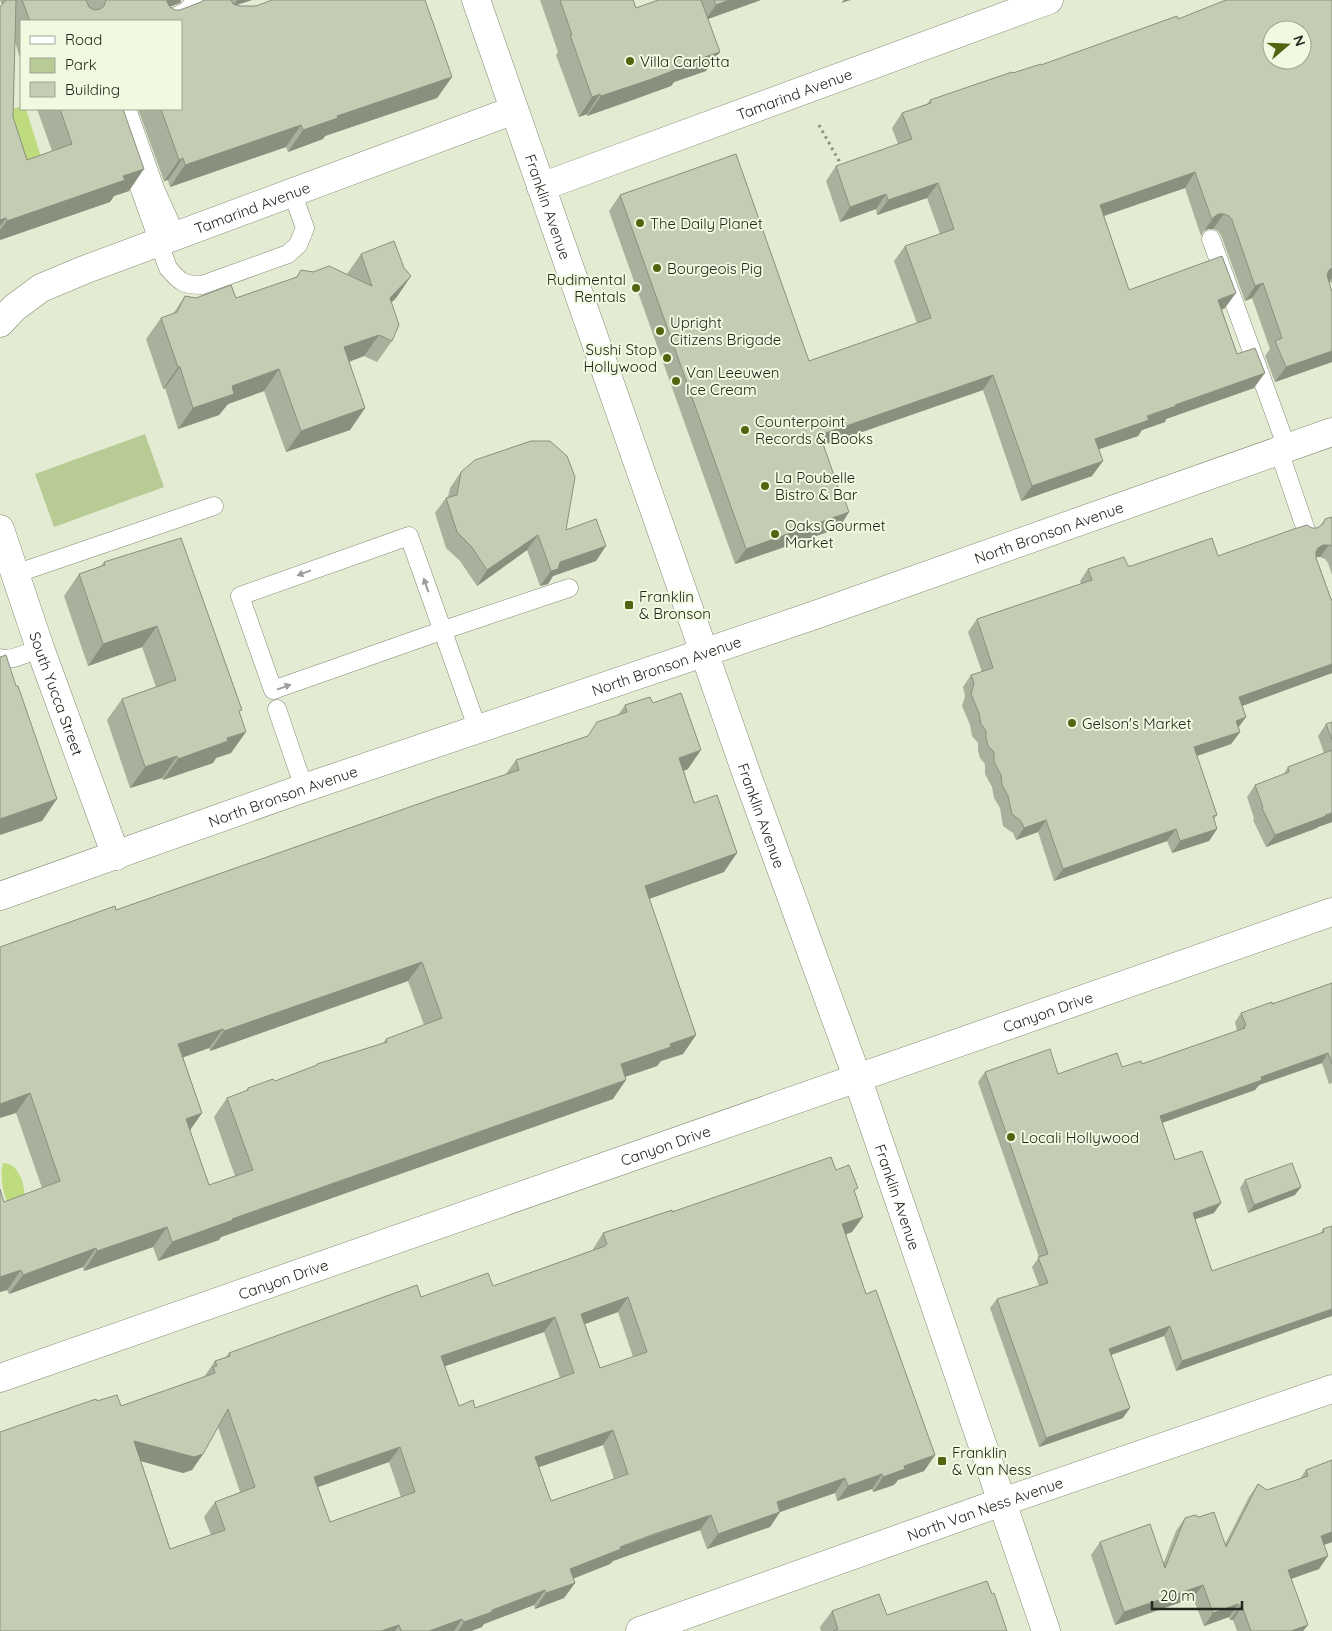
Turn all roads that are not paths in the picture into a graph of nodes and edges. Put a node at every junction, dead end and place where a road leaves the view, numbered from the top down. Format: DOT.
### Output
graph roads {
  1 [pos="194,0"];
  2 [pos="476,0"];
  3 [pos="1049,0"];
  4 [pos="165,20"];
  5 [pos="112,110"];
  6 [pos="127,110"];
  7 [pos="514,110"];
  8 [pos="541,187"];
  9 [pos="292,192"];
  10 [pos="167,238"];
  11 [pos="1211,239"];
  12 [pos="0,323"];
  13 [pos="1332,432"];
  14 [pos="1283,450"];
  15 [pos="214,506"];
  16 [pos="0,529"];
  17 [pos="1306,530"];
  18 [pos="15,574"];
  19 [pos="569,588"];
  20 [pos="442,631"];
  21 [pos="40,648"];
  22 [pos="705,652"];
  23 [pos="0,658"];
  24 [pos="277,709"];
  25 [pos="478,730"];
  26 [pos="304,788"];
  27 [pos="116,856"];
  28 [pos="0,896"];
  29 [pos="1332,912"];
  30 [pos="857,1077"];
  31 [pos="0,1378"];
  32 [pos="1332,1389"];
  33 [pos="1002,1502"];
  34 [pos="640,1631"];
  35 [pos="1046,1631"];
  1 -- 4 [label="lane"];
  2 -- 7 [label="street, Franklin Avenue"];
  3 -- 8 [label="street, Tamarind Avenue"];
  5 -- 10 [label="lane"];
  6 -- 10 [label="lane"];
  7 -- 8 [label="street, Franklin Avenue"];
  7 -- 9 [label="street, Tamarind Avenue"];
  8 -- 22 [label="street, Franklin Avenue"];
  9 -- 10 [label="street, Tamarind Avenue"];
  9 -- 10 [label="lane"];
  10 -- 12 [label="street, Tamarind Avenue"];
  11 -- 14 [label="lane"];
  13 -- 14 [label="street, North Bronson Avenue"];
  14 -- 17 [label="lane"];
  14 -- 22 [label="street, North Bronson Avenue"];
  15 -- 18 [label="lane"];
  16 -- 18 [label="street, South Yucca Street"];
  18 -- 21 [label="street, South Yucca Street"];
  19 -- 20 [label="lane"];
  20 -- 20 [label="lane, one-way"];
  20 -- 25 [label="lane"];
  21 -- 23 [label="lane"];
  21 -- 27 [label="street, South Yucca Street"];
  22 -- 25 [label="street, North Bronson Avenue"];
  22 -- 30 [label="street, Franklin Avenue"];
  24 -- 26 [label="lane"];
  25 -- 26 [label="street, North Bronson Avenue"];
  26 -- 27 [label="street, North Bronson Avenue"];
  27 -- 28 [label="street, North Bronson Avenue"];
  29 -- 30 [label="street, Canyon Drive"];
  30 -- 31 [label="street, Canyon Drive"];
  30 -- 33 [label="street, Franklin Avenue"];
  32 -- 33 [label="street, North Van Ness Avenue"];
  33 -- 34 [label="street, North Van Ness Avenue"];
  33 -- 35 [label="street, Franklin Avenue"];
}
